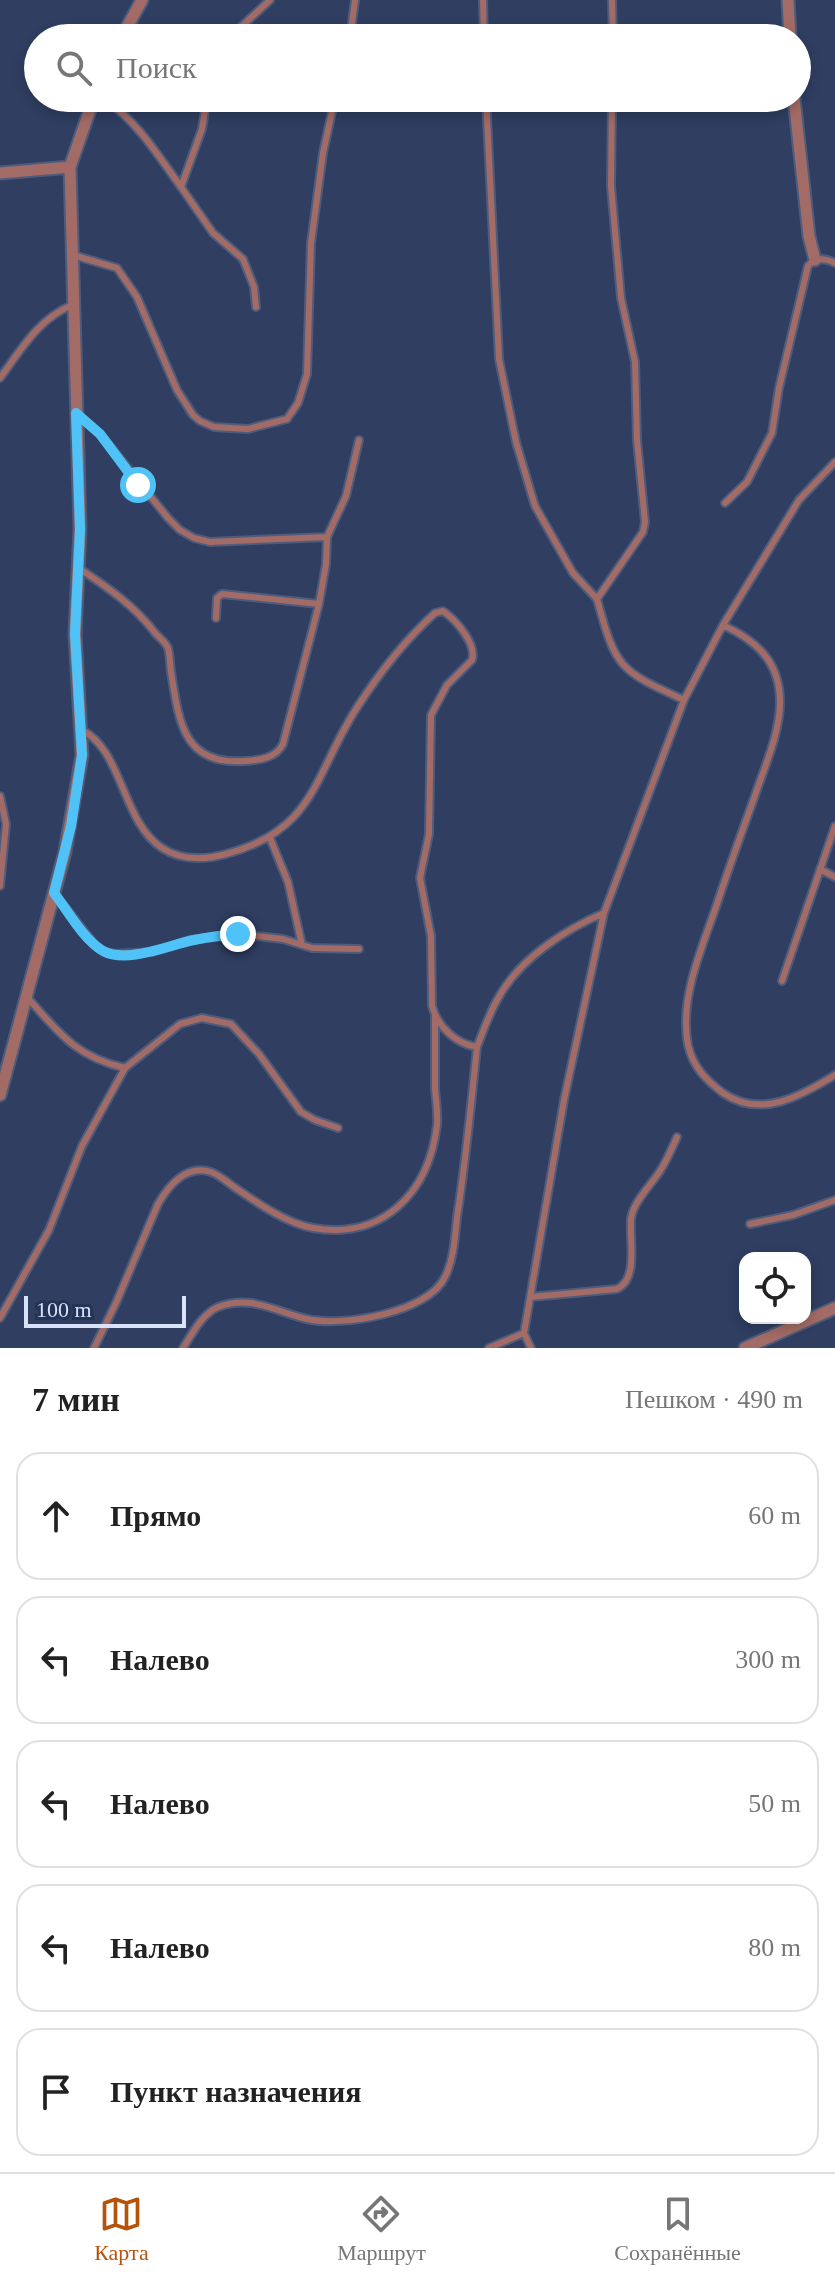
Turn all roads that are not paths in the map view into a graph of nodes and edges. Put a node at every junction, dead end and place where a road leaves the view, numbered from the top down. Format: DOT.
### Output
graph roads {
  1 [pos="142,0"];
  2 [pos="270,0"];
  3 [pos="355,0"];
  4 [pos="483,0"];
  5 [pos="612,0"];
  6 [pos="788,0"];
  7 [pos="129,24"];
  8 [pos="244,24"];
  9 [pos="352,24"];
  10 [pos="484,24"];
  11 [pos="613,24"];
  12 [pos="789,24"];
  13 [pos="89,112"];
  14 [pos="122,112"];
  15 [pos="205,112"];
  16 [pos="332,112"];
  17 [pos="487,112"];
  18 [pos="612,112"];
  19 [pos="796,112"];
  20 [pos="70,167"];
  21 [pos="0,173"];
  22 [pos="181,187"];
  23 [pos="73,255"];
  24 [pos="815,260"];
  25 [pos="835,263"];
  26 [pos="72,305"];
  27 [pos="256,307"];
  28 [pos="0,378"];
  29 [pos="76,413"];
  30 [pos="359,440"];
  31 [pos="835,462"];
  32 [pos="725,503"];
  33 [pos="327,537"];
  34 [pos="77,567"];
  35 [pos="597,599"];
  36 [pos="319,604"];
  37 [pos="216,618"];
  38 [pos="723,625"];
  39 [pos="684,700"];
  40 [pos="82,730"];
  41 [pos="0,796"];
  42 [pos="835,826"];
  43 [pos="270,838"];
  44 [pos="820,869"];
  45 [pos="835,877"];
  46 [pos="0,886"];
  47 [pos="54,893"];
  48 [pos="604,913"];
  49 [pos="302,945"];
  50 [pos="359,949"];
  51 [pos="782,981"];
  52 [pos="27,996"];
  53 [pos="435,1015"];
  54 [pos="477,1047"];
  55 [pos="125,1068"];
  56 [pos="835,1075"];
  57 [pos="0,1095"];
  58 [pos="338,1128"];
  59 [pos="677,1137"];
  60 [pos="835,1200"];
  61 [pos="750,1224"];
  62 [pos="531,1297"];
  63 [pos="835,1308"];
  64 [pos="0,1318"];
  65 [pos="524,1333"];
  66 [pos="94,1348"];
  67 [pos="183,1348"];
  68 [pos="489,1348"];
  69 [pos="531,1348"];
  70 [pos="745,1348"];
  1 -- 7 [label="street"];
  2 -- 8 [label="lane"];
  3 -- 9 [label="lane"];
  4 -- 10 [label="lane"];
  5 -- 11 [label="lane"];
  6 -- 12 [label="street"];
  13 -- 20 [label="street"];
  14 -- 22 [label="lane"];
  15 -- 22 [label="lane"];
  16 -- 23 [label="lane"];
  17 -- 35 [label="lane"];
  18 -- 35 [label="lane"];
  19 -- 24 [label="street"];
  20 -- 21 [label="street"];
  20 -- 23 [label="street"];
  22 -- 27 [label="lane"];
  23 -- 26 [label="street"];
  24 -- 25 [label="lane"];
  24 -- 32 [label="lane"];
  26 -- 28 [label="lane"];
  26 -- 29 [label="street"];
  29 -- 33 [label="lane"];
  29 -- 34 [label="street"];
  30 -- 33 [label="lane"];
  31 -- 38 [label="lane"];
  33 -- 36 [label="lane"];
  34 -- 36 [label="lane"];
  34 -- 40 [label="street"];
  35 -- 39 [label="lane"];
  36 -- 37 [label="lane"];
  38 -- 39 [label="lane"];
  38 -- 56 [label="lane"];
  39 -- 48 [label="lane"];
  40 -- 43 [label="lane"];
  40 -- 47 [label="street"];
  41 -- 46 [label="lane"];
  42 -- 44 [label="lane"];
  43 -- 49 [label="lane"];
  43 -- 53 [label="lane"];
  44 -- 45 [label="lane"];
  44 -- 51 [label="lane"];
  47 -- 49 [label="lane"];
  47 -- 52 [label="street"];
  48 -- 54 [label="lane"];
  48 -- 62 [label="lane"];
  49 -- 50 [label="lane"];
  52 -- 55 [label="lane"];
  52 -- 57 [label="street"];
  53 -- 54 [label="lane"];
  53 -- 66 [label="lane"];
  54 -- 67 [label="lane"];
  55 -- 58 [label="lane"];
  55 -- 64 [label="lane"];
  59 -- 62 [label="lane"];
  60 -- 61 [label="lane"];
  62 -- 65 [label="lane"];
  63 -- 70 [label="street"];
  65 -- 68 [label="lane"];
  65 -- 69 [label="lane"];
}
